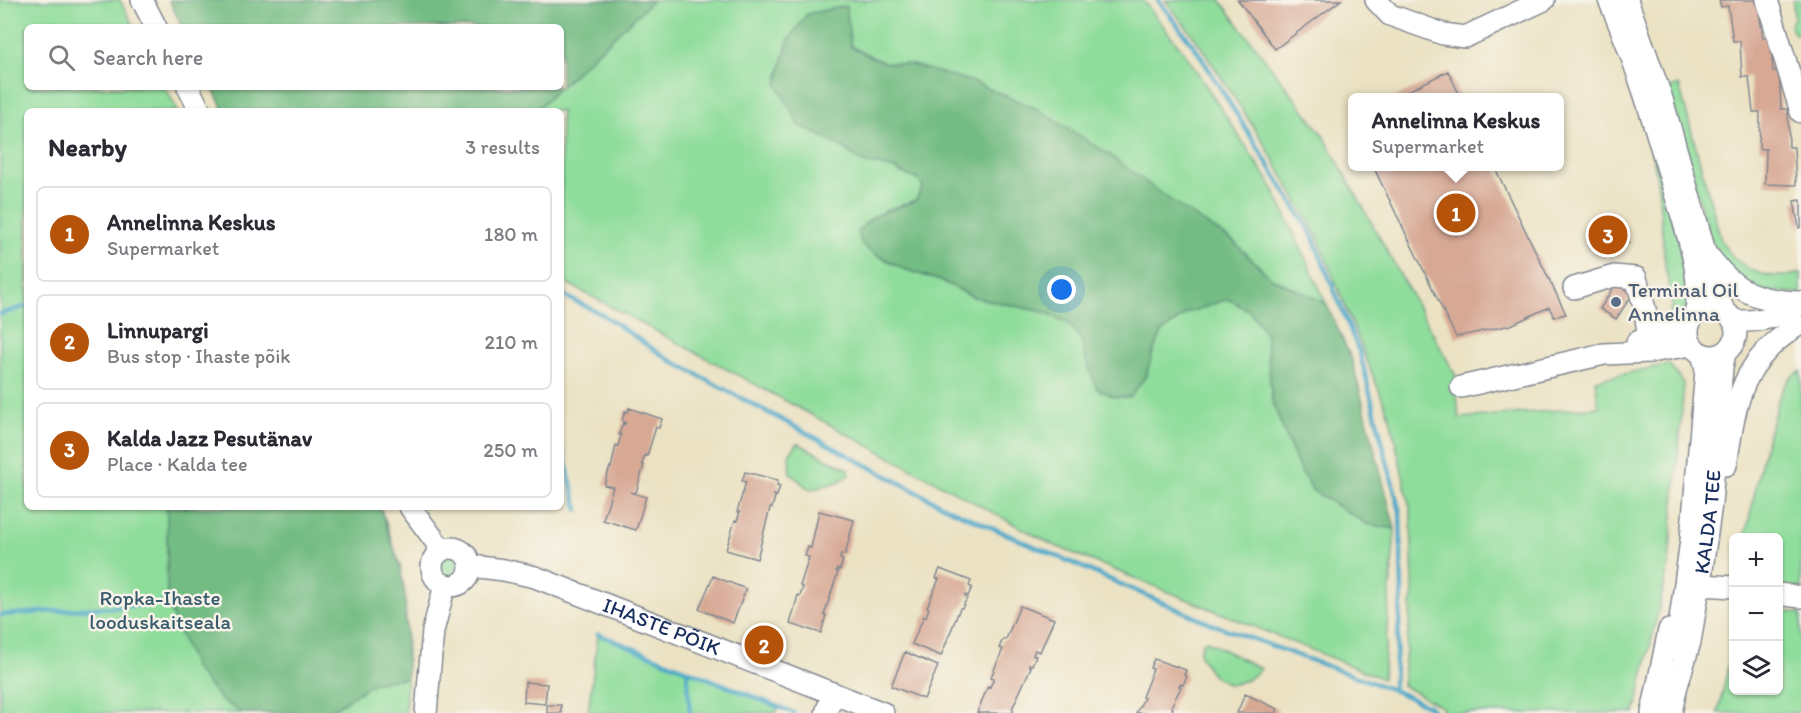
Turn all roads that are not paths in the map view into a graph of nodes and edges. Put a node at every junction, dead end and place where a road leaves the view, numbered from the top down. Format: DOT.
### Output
graph roads {
  1 [pos="142,0"];
  2 [pos="1376,0"];
  3 [pos="1544,0"];
  4 [pos="1609,0"];
  5 [pos="1627,0"];
  6 [pos="1767,0"];
  7 [pos="154,24"];
  8 [pos="1792,45"];
  9 [pos="190,90"];
  10 [pos="198,108"];
  11 [pos="1801,112"];
  12 [pos="1707,254"];
  13 [pos="1574,288"];
  14 [pos="1801,303"];
  15 [pos="1729,316"];
  16 [pos="1693,318"];
  17 [pos="1799,326"];
  18 [pos="1649,344"];
  19 [pos="1729,348"];
  20 [pos="1696,350"];
  21 [pos="1461,387"];
  22 [pos="1711,504"];
  23 [pos="412,510"];
  24 [pos="442,550"];
  25 [pos="471,566"];
  26 [pos="1698,584"];
  27 [pos="445,585"];
  28 [pos="1729,587"];
  29 [pos="1783,595"];
  30 [pos="1801,597"];
  31 [pos="1681,605"];
  32 [pos="1676,689"];
  33 [pos="829,703"];
  34 [pos="426,713"];
  35 [pos="883,713"];
  36 [pos="1652,713"];
  37 [pos="1671,713"];
  1 -- 7 [label="street"];
  2 -- 3 [label="street"];
  4 -- 16 [label="street"];
  5 -- 12 [label="street"];
  6 -- 8 [label="street"];
  8 -- 11 [label="street"];
  9 -- 10 [label="street"];
  12 -- 14 [label="street"];
  12 -- 15 [label="street"];
  13 -- 18 [label="street"];
  14 -- 15 [label="street"];
  15 -- 16 [label="street"];
  15 -- 19 [label="street"];
  16 -- 18 [label="street"];
  16 -- 20 [label="street"];
  17 -- 19 [label="street"];
  17 -- 22 [label="street"];
  18 -- 20 [label="street"];
  18 -- 21 [label="street"];
  19 -- 20 [label="street"];
  19 -- 22 [label="street, KALDA TEE"];
  20 -- 26 [label="street, KALDA TEE"];
  22 -- 26 [label="street, KALDA TEE"];
  23 -- 24 [label="street"];
  24 -- 25 [label="street"];
  24 -- 27 [label="street"];
  25 -- 27 [label="street"];
  25 -- 33 [label="street, IHASTE PÕIK"];
  26 -- 28 [label="street"];
  26 -- 31 [label="street, KALDA TEE"];
  26 -- 32 [label="street, KALDA TEE"];
  27 -- 34 [label="street"];
  29 -- 30 [label="street"];
  31 -- 32 [label="street, KALDA TEE"];
  31 -- 36 [label="street"];
  32 -- 37 [label="street, KALDA TEE"];
  33 -- 35 [label="street, IHASTE PÕIK"];
}
